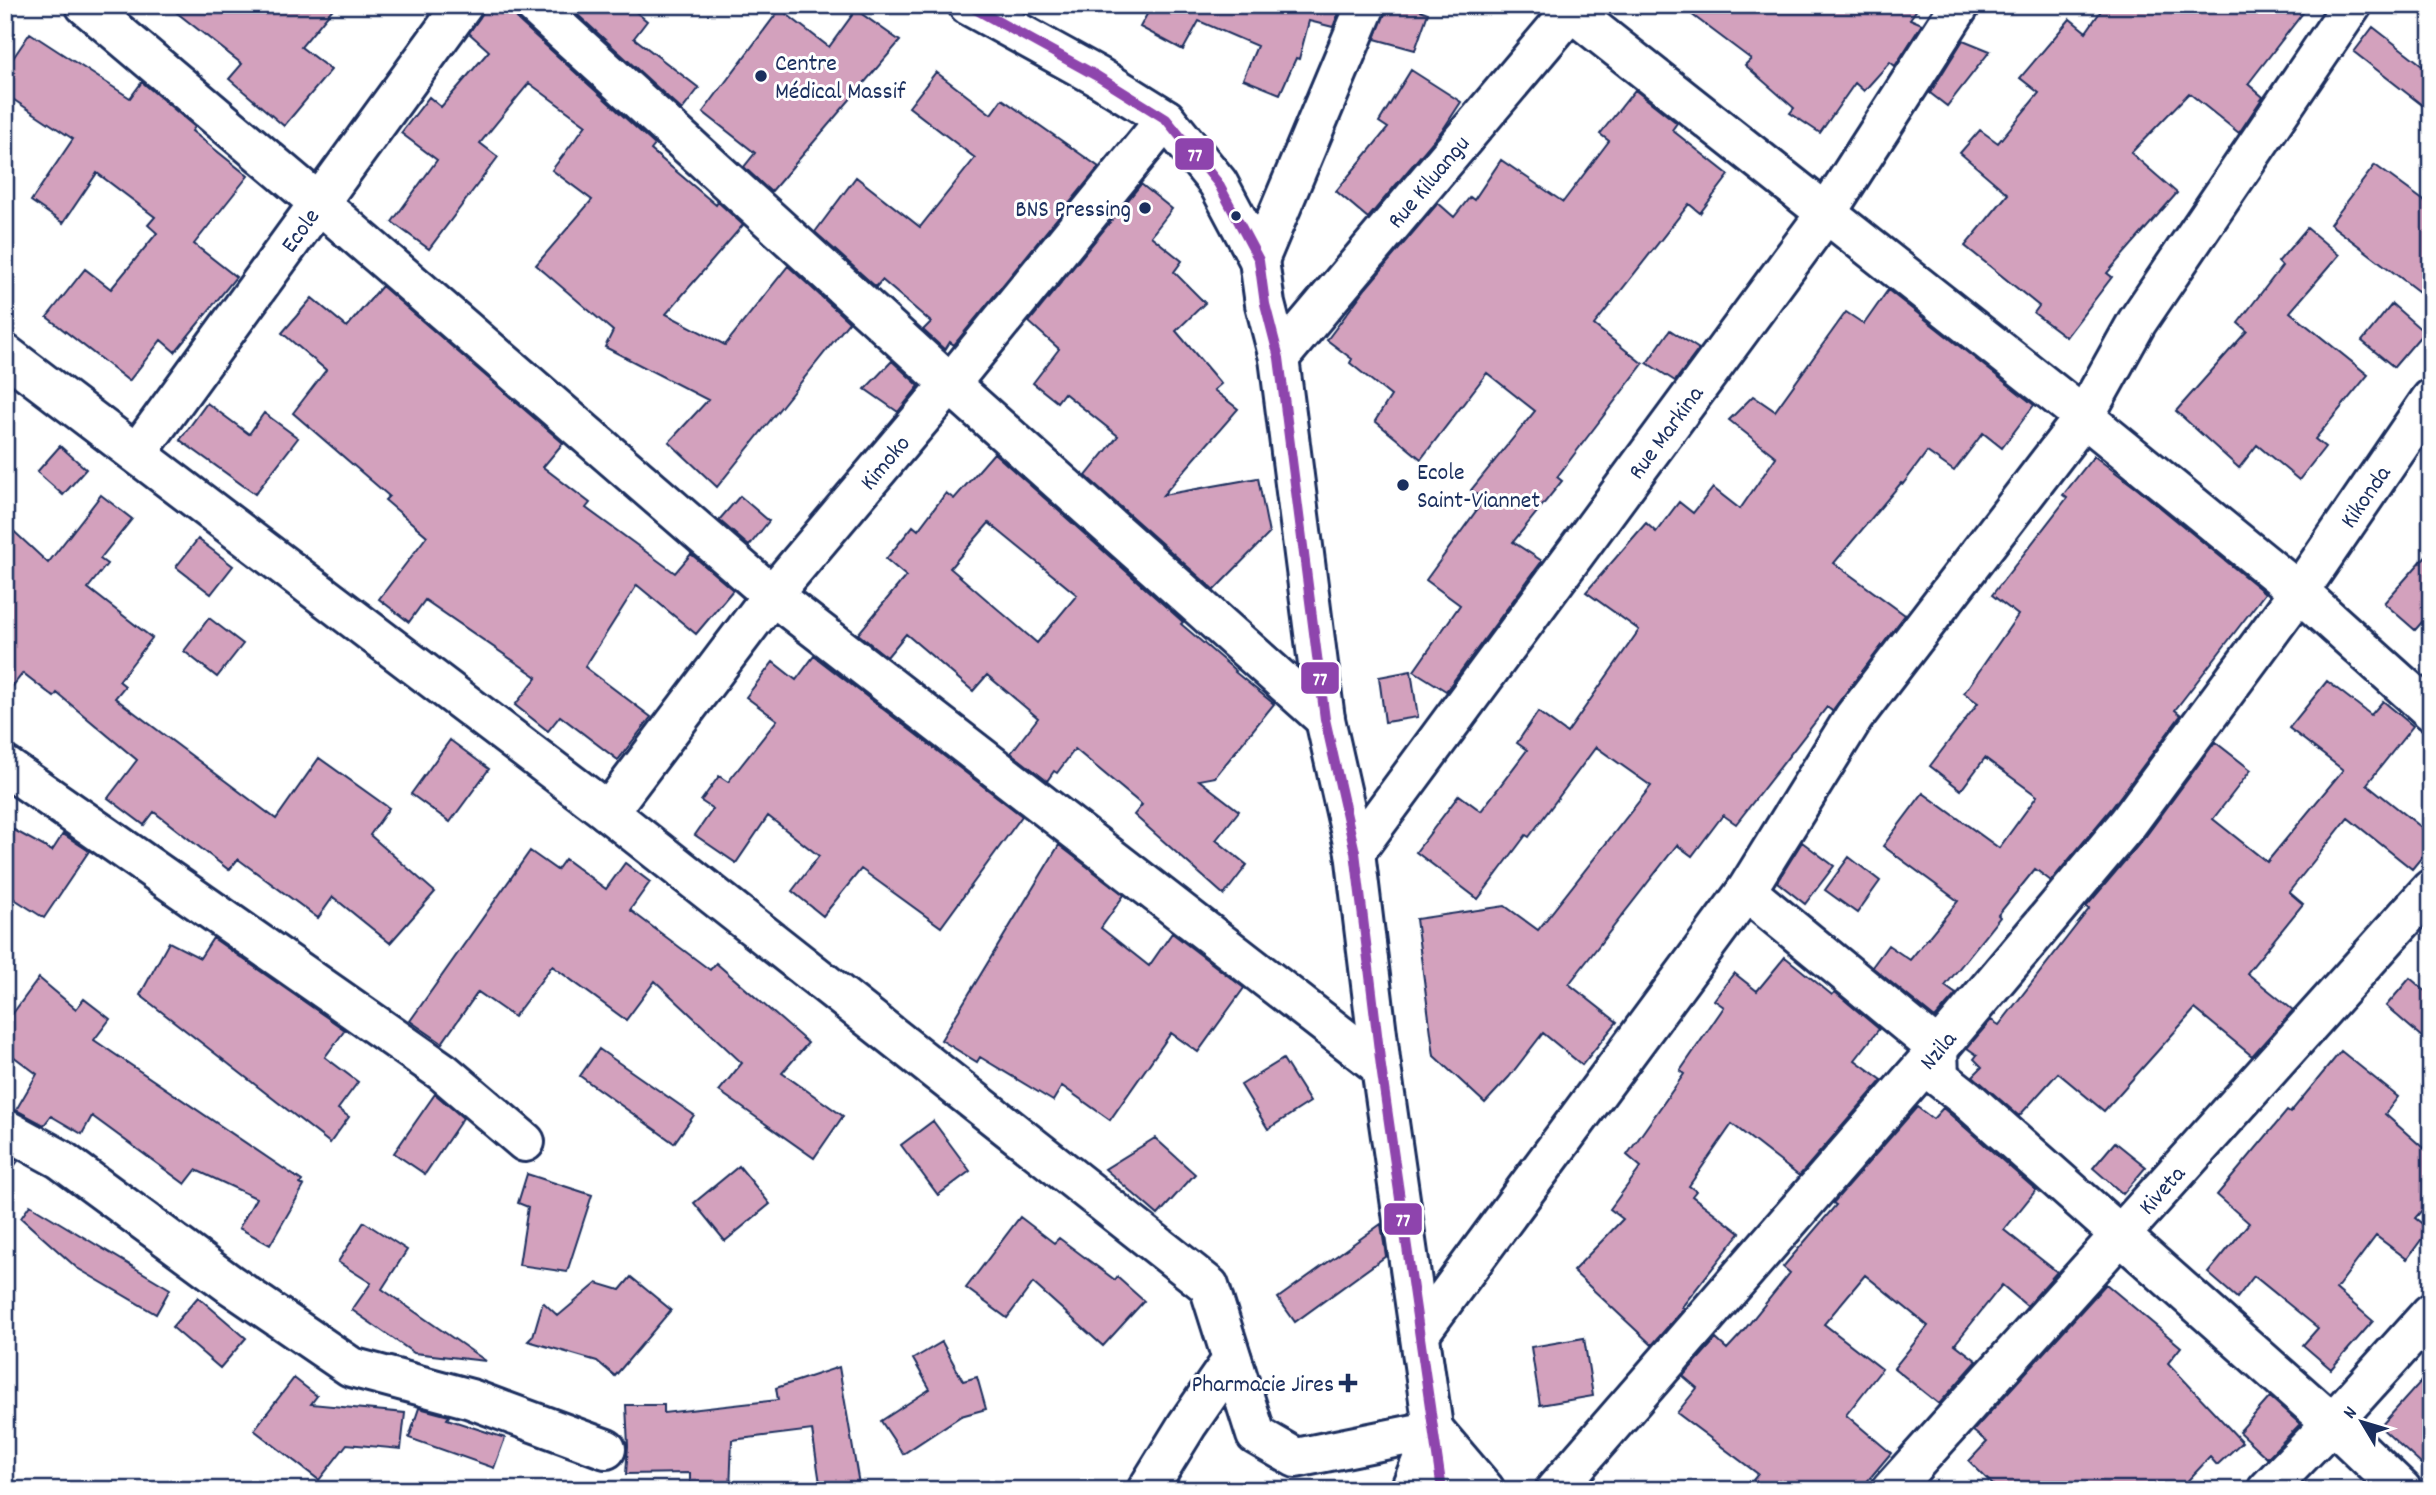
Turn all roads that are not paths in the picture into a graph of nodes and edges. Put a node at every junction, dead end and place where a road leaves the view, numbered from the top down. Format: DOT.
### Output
graph roads {
  1 [pos="85,5"];
  2 [pos="463,5"];
  3 [pos="534,5"];
  4 [pos="968,5"];
  5 [pos="1366,5"];
  6 [pos="1960,5"];
  7 [pos="2352,5"];
  8 [pos="1574,8"];
  9 [pos="1166,118"];
  10 [pos="320,204"];
  11 [pos="1827,212"];
  12 [pos="1259,260"];
  13 [pos="5,354"];
  14 [pos="1279,358"];
  15 [pos="950,384"];
  16 [pos="2431,399"];
  17 [pos="2084,417"];
  18 [pos="137,453"];
  19 [pos="2299,592"];
  20 [pos="772,595"];
  21 [pos="2431,711"];
  22 [pos="1325,719"];
  23 [pos="5,766"];
  24 [pos="608,812"];
  25 [pos="1355,852"];
  26 [pos="2431,889"];
  27 [pos="1746,891"];
  28 [pos="1938,1049"];
  29 [pos="1381,1067"];
  30 [pos="5,1129"];
  31 [pos="525,1142"];
  32 [pos="2120,1236"];
  33 [pos="2431,1313"];
  34 [pos="1420,1333"];
  35 [pos="1232,1360"];
  36 [pos="2332,1423"];
  37 [pos="1434,1430"];
  38 [pos="606,1449"];
  39 [pos="1147,1490"];
  40 [pos="1410,1490"];
  41 [pos="1442,1490"];
  42 [pos="1485,1490"];
  43 [pos="1555,1490"];
  44 [pos="1891,1490"];
  45 [pos="2267,1490"];
  46 [pos="2402,1490"];
  1 -- 10 [label="street"];
  2 -- 10 [label="street, Ecole"];
  3 -- 15 [label="street"];
  4 -- 9 [label="street"];
  5 -- 12 [label="street"];
  6 -- 11 [label="street, Rue Markina"];
  7 -- 17 [label="street"];
  8 -- 11 [label="street"];
  8 -- 14 [label="street, Rue Kiluangu"];
  9 -- 12 [label="street"];
  9 -- 15 [label="street, Kimoko"];
  10 -- 18 [label="street, Ecole"];
  10 -- 20 [label="street"];
  11 -- 17 [label="street"];
  11 -- 25 [label="street, Rue Markina"];
  12 -- 14 [label="street"];
  13 -- 18 [label="street"];
  14 -- 22 [label="street"];
  15 -- 20 [label="street, Kimoko"];
  15 -- 22 [label="street"];
  16 -- 19 [label="street, Kikonda"];
  17 -- 19 [label="street"];
  17 -- 27 [label="street"];
  18 -- 24 [label="street"];
  19 -- 21 [label="street"];
  19 -- 28 [label="street, Nzila"];
  20 -- 24 [label="street, Kimoko"];
  20 -- 29 [label="street"];
  22 -- 25 [label="street"];
  23 -- 31 [label="street"];
  24 -- 35 [label="street"];
  25 -- 29 [label="street"];
  26 -- 32 [label="street, Kiveta"];
  27 -- 28 [label="street"];
  27 -- 34 [label="street"];
  28 -- 32 [label="street"];
  28 -- 43 [label="street, Nzila"];
  29 -- 34 [label="street"];
  30 -- 38 [label="street"];
  32 -- 36 [label="street"];
  32 -- 44 [label="street, Kiveta"];
  33 -- 36 [label="street"];
  34 -- 37 [label="street"];
  35 -- 37 [label="street"];
  35 -- 39 [label="street"];
  36 -- 45 [label="street"];
  36 -- 46 [label="street"];
  37 -- 40 [label="street"];
  37 -- 41 [label="street"];
  37 -- 42 [label="street"];
}
